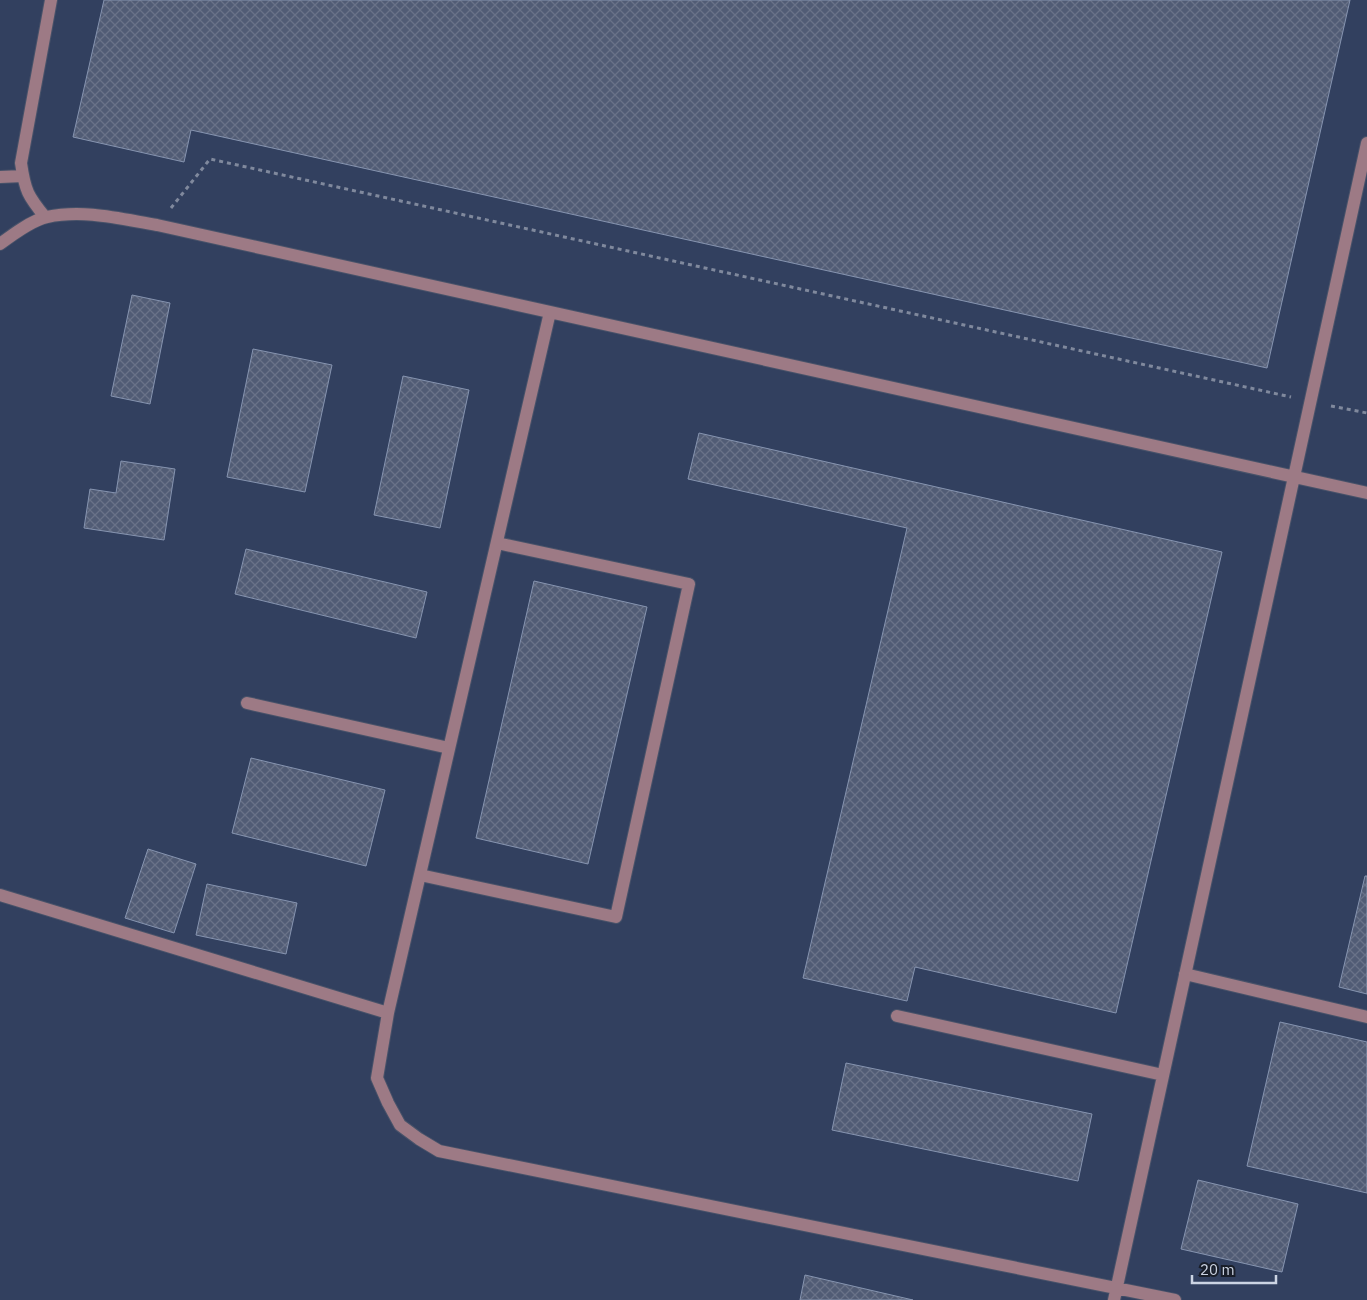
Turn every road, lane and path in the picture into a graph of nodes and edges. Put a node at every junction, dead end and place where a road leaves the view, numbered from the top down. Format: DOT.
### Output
graph roads {
  1 [pos="51,0"];
  2 [pos="1367,143"];
  3 [pos="23,176"];
  4 [pos="0,177"];
  5 [pos="45,217"];
  6 [pos="158,225"];
  7 [pos="0,244"];
  8 [pos="550,312"];
  9 [pos="1310,402"];
  10 [pos="1367,413"];
  11 [pos="1294,477"];
  12 [pos="1367,494"];
  13 [pos="497,543"];
  14 [pos="248,703"];
  15 [pos="449,748"];
  16 [pos="420,875"];
  17 [pos="0,895"];
  18 [pos="1185,974"];
  19 [pos="388,1013"];
  20 [pos="896,1016"];
  21 [pos="1367,1017"];
  22 [pos="1164,1075"];
  23 [pos="1117,1287"];
  24 [pos="1114,1300"];
  25 [pos="1175,1300"];
  1 -- 3 [label="lane"];
  2 -- 9 [label="lane"];
  3 -- 4 [label="lane"];
  3 -- 5 [label="lane"];
  5 -- 6 [label="lane"];
  5 -- 7 [label="lane"];
  6 -- 8 [label="lane"];
  6 -- 9 [label="path"];
  8 -- 11 [label="lane"];
  8 -- 13 [label="lane"];
  9 -- 10 [label="path"];
  9 -- 11 [label="lane"];
  11 -- 12 [label="lane"];
  11 -- 18 [label="lane"];
  13 -- 15 [label="lane"];
  13 -- 16 [label="lane"];
  14 -- 15 [label="lane"];
  15 -- 16 [label="lane"];
  16 -- 19 [label="lane"];
  17 -- 19 [label="lane"];
  18 -- 21 [label="lane"];
  18 -- 22 [label="lane"];
  19 -- 23 [label="lane"];
  20 -- 22 [label="lane"];
  22 -- 23 [label="lane"];
  23 -- 24 [label="lane"];
  23 -- 25 [label="lane"];
}
